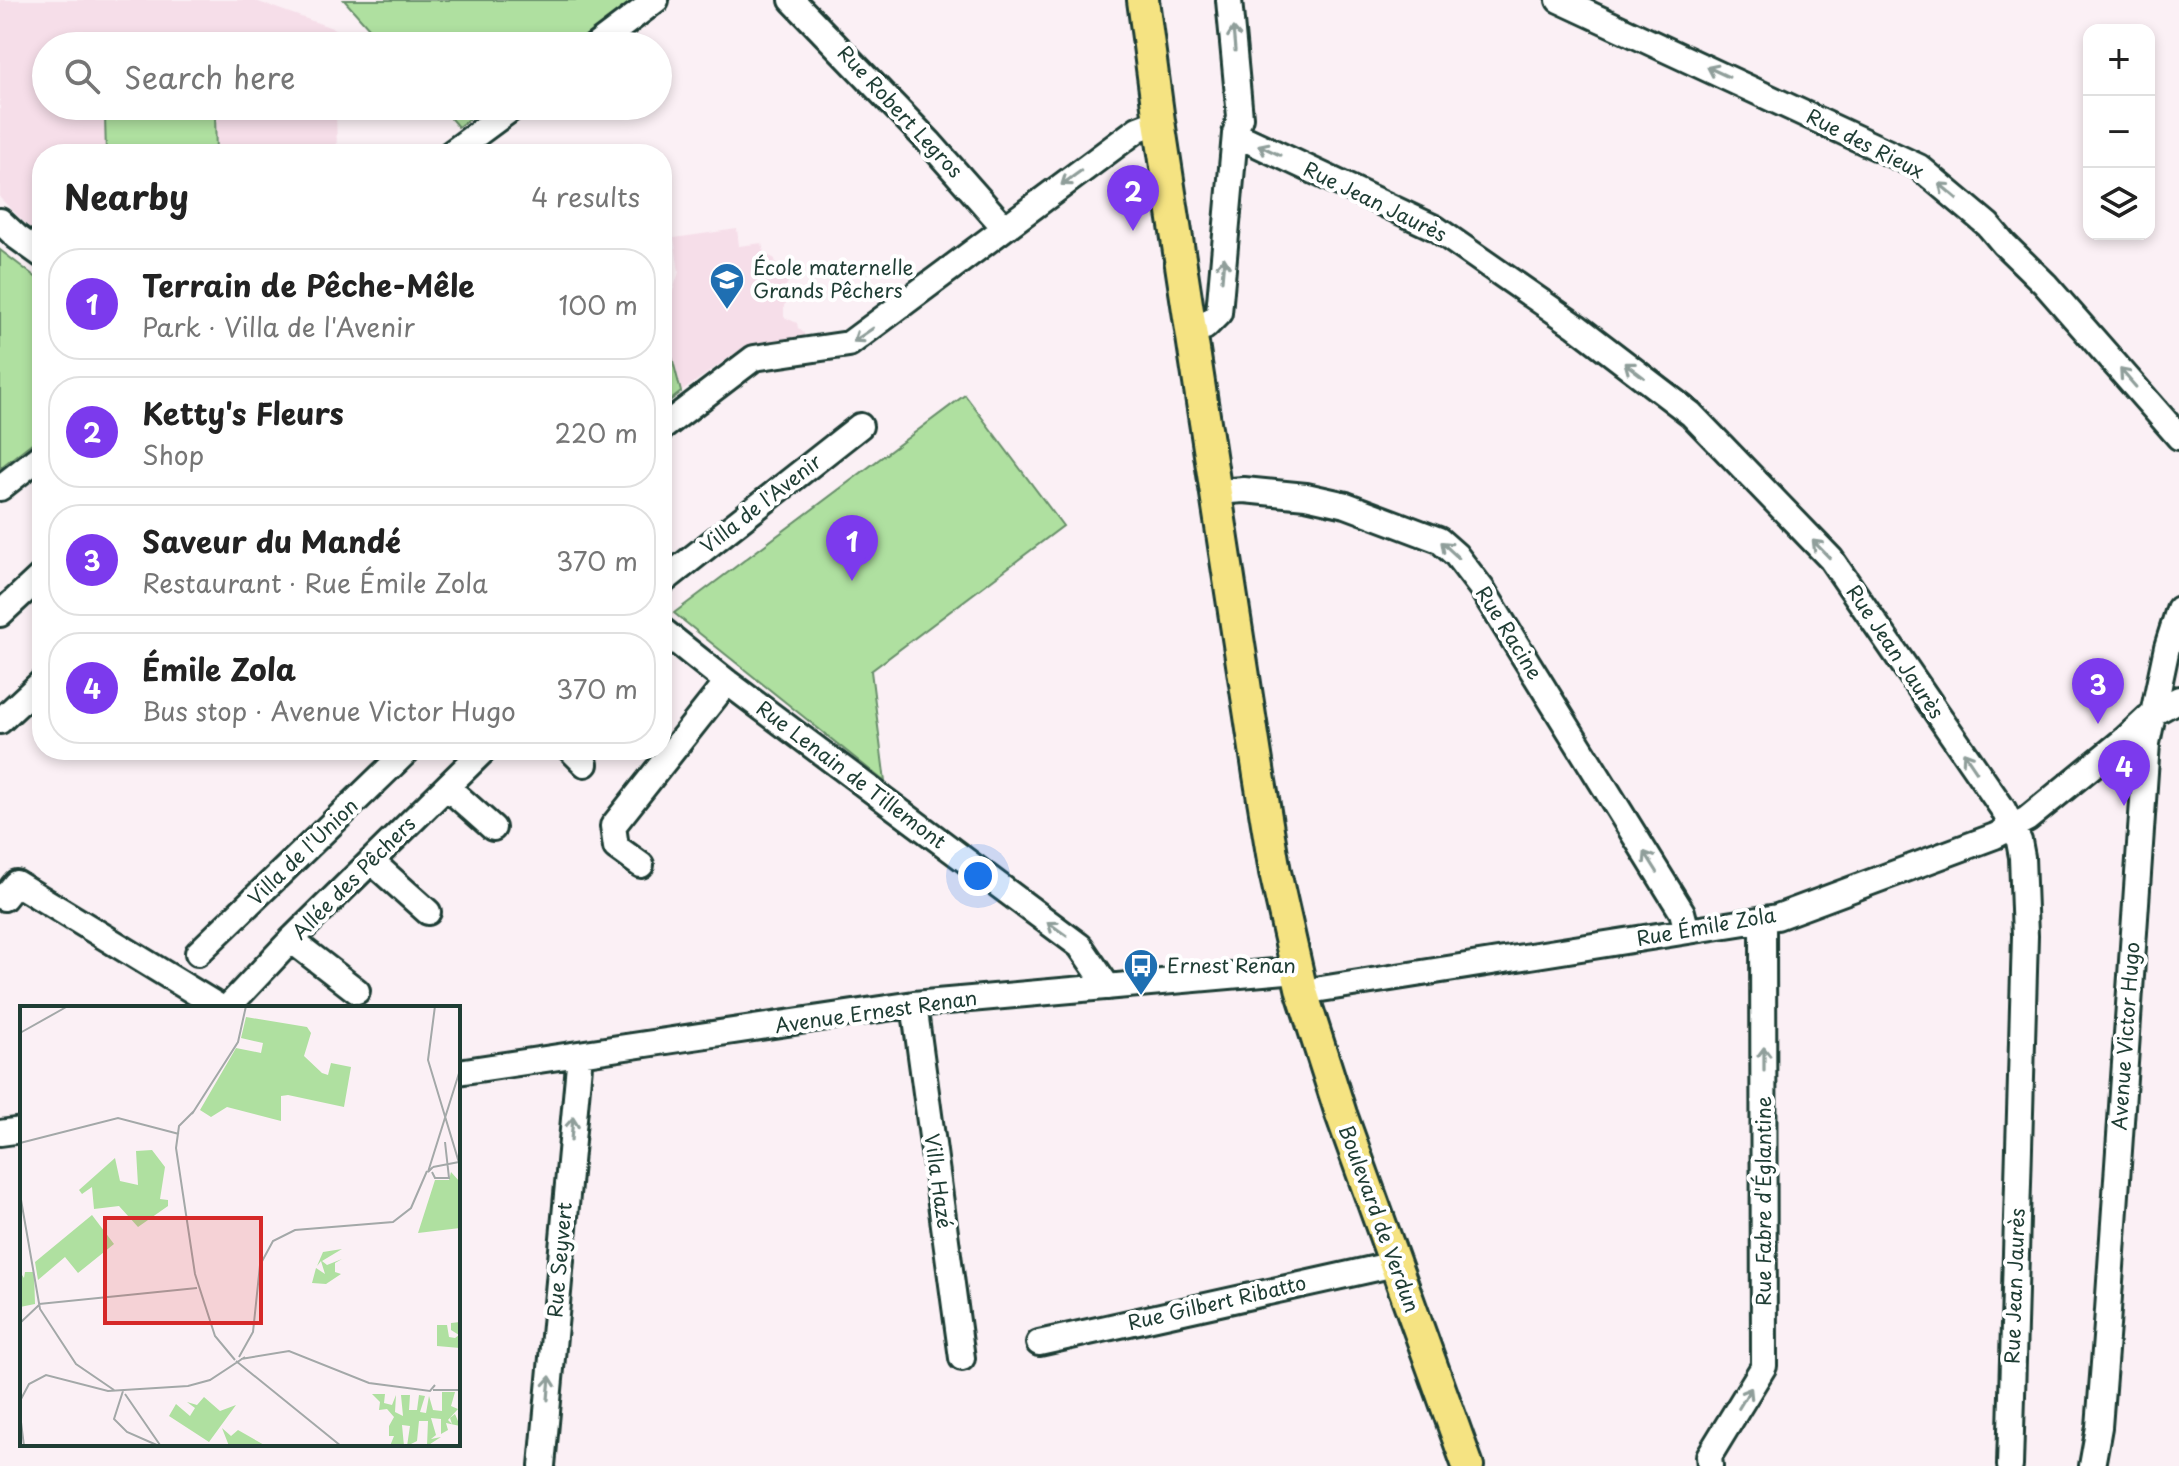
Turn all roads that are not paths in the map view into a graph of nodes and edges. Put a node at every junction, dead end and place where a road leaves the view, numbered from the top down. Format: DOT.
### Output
graph roads {
  1 [pos="656,0"];
  2 [pos="792,0"];
  3 [pos="1143,0"];
  4 [pos="1229,0"];
  5 [pos="1559,0"];
  6 [pos="614,32"];
  7 [pos="496,120"];
  8 [pos="1159,121"];
  9 [pos="1235,134"];
  10 [pos="464,144"];
  11 [pos="0,221"];
  12 [pos="1004,227"];
  13 [pos="32,248"];
  14 [pos="1192,330"];
  15 [pos="672,420"];
  16 [pos="860,426"];
  17 [pos="2179,437"];
  18 [pos="32,463"];
  19 [pos="0,488"];
  20 [pos="1215,492"];
  21 [pos="672,574"];
  22 [pos="32,584"];
  23 [pos="2179,609"];
  24 [pos="0,614"];
  25 [pos="672,638"];
  26 [pos="727,682"];
  27 [pos="32,691"];
  28 [pos="2179,699"];
  29 [pos="2152,714"];
  30 [pos="0,721"];
  31 [pos="672,751"];
  32 [pos="398,760"];
  33 [pos="474,760"];
  34 [pos="665,760"];
  35 [pos="447,787"];
  36 [pos="2013,827"];
  37 [pos="493,828"];
  38 [pos="371,861"];
  39 [pos="641,865"];
  40 [pos="0,896"];
  41 [pos="428,912"];
  42 [pos="1763,920"];
  43 [pos="1687,931"];
  44 [pos="291,940"];
  45 [pos="198,953"];
  46 [pos="1300,981"];
  47 [pos="1108,987"];
  48 [pos="357,991"];
  49 [pos="914,1004"];
  50 [pos="221,1006"];
  51 [pos="226,1006"];
  52 [pos="580,1054"];
  53 [pos="460,1072"];
  54 [pos="20,1130"];
  55 [pos="0,1133"];
  56 [pos="1395,1264"];
  57 [pos="1039,1343"];
  58 [pos="962,1358"];
  59 [pos="542,1466"];
  60 [pos="1468,1466"];
  61 [pos="1710,1466"];
  62 [pos="2010,1466"];
  63 [pos="2092,1466"];
  1 -- 6 [label="street"];
  2 -- 12 [label="street, Rue Robert Legros"];
  3 -- 8 [label="main road, Boulevard de Verdun"];
  9 -- 4 [label="street, one-way"];
  17 -- 5 [label="street, Rue des Rieux, one-way"];
  7 -- 10 [label="street"];
  8 -- 12 [label="street, one-way"];
  8 -- 14 [label="main road, Boulevard de Verdun"];
  14 -- 9 [label="street, one-way"];
  36 -- 9 [label="street, Rue Jean Jaurès, one-way"];
  11 -- 13 [label="street"];
  12 -- 15 [label="street, one-way"];
  14 -- 20 [label="main road, Boulevard de Verdun"];
  16 -- 21 [label="street, Villa de l'Avenir"];
  18 -- 19 [label="street"];
  43 -- 20 [label="street, Rue Racine, one-way"];
  20 -- 46 [label="main road, Boulevard de Verdun"];
  22 -- 24 [label="street"];
  23 -- 29 [label="street, Avenue Victor Hugo"];
  25 -- 26 [label="street, Rue Lenain de Tillemont"];
  26 -- 31 [label="street"];
  47 -- 26 [label="street, Rue Lenain de Tillemont, one-way"];
  27 -- 30 [label="street"];
  28 -- 29 [label="street, Rue Émile Zola"];
  29 -- 36 [label="street, Rue Émile Zola"];
  29 -- 63 [label="street, Avenue Victor Hugo"];
  32 -- 45 [label="street, Villa de l'Union"];
  33 -- 35 [label="street, Allée des Pêchers"];
  34 -- 39 [label="street"];
  35 -- 37 [label="street"];
  35 -- 38 [label="street, Allée des Pêchers"];
  36 -- 42 [label="street, Rue Émile Zola"];
  36 -- 62 [label="street, Rue Jean Jaurès"];
  38 -- 41 [label="street"];
  38 -- 44 [label="street, Allée des Pêchers"];
  40 -- 50 [label="street"];
  42 -- 43 [label="street, Rue Émile Zola"];
  61 -- 42 [label="street, Rue Fabre d'Églantine, one-way"];
  43 -- 46 [label="street, Rue Émile Zola"];
  44 -- 48 [label="street"];
  44 -- 51 [label="street, Allée des Pêchers"];
  46 -- 47 [label="street, Avenue Ernest Renan"];
  46 -- 56 [label="main road, Boulevard de Verdun"];
  47 -- 49 [label="street, Avenue Ernest Renan"];
  49 -- 52 [label="street, Avenue Ernest Renan"];
  49 -- 58 [label="street, Villa Hazé"];
  52 -- 53 [label="street, Avenue Ernest Renan"];
  59 -- 52 [label="street, Rue Seyvert, one-way"];
  54 -- 55 [label="street"];
  56 -- 57 [label="street, Rue Gilbert Ribatto"];
  56 -- 60 [label="main road, Boulevard de Verdun"];
}
